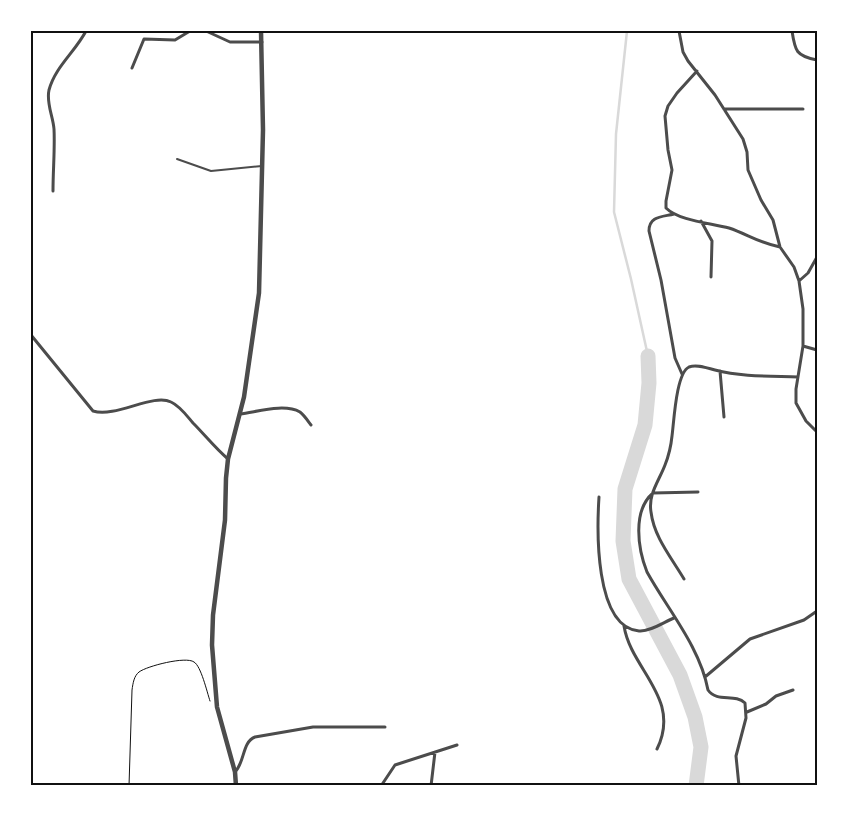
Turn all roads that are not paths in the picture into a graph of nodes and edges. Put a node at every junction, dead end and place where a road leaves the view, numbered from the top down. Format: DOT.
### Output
graph roads {
  1 [pos="86,31"];
  2 [pos="190,31"];
  3 [pos="206,31"];
  4 [pos="262,31"];
  5 [pos="679,31"];
  6 [pos="792,31"];
  7 [pos="262,42"];
  8 [pos="817,60"];
  9 [pos="132,68"];
  10 [pos="697,71"];
  11 [pos="724,108"];
  12 [pos="802,109"];
  13 [pos="177,159"];
  14 [pos="262,166"];
  15 [pos="53,191"];
  16 [pos="674,214"];
  17 [pos="701,221"];
  18 [pos="780,246"];
  19 [pos="817,257"];
  20 [pos="711,277"];
  21 [pos="799,281"];
  22 [pos="31,335"];
  23 [pos="803,346"];
  24 [pos="817,350"];
  25 [pos="720,371"];
  26 [pos="682,374"];
  27 [pos="798,377"];
  28 [pos="240,414"];
  29 [pos="724,417"];
  30 [pos="311,424"];
  31 [pos="817,432"];
  32 [pos="228,459"];
  33 [pos="698,492"];
  34 [pos="653,493"];
  35 [pos="599,496"];
  36 [pos="684,579"];
  37 [pos="817,611"];
  38 [pos="674,618"];
  39 [pos="624,625"];
  40 [pos="705,677"];
  41 [pos="793,690"];
  42 [pos="747,712"];
  43 [pos="385,727"];
  44 [pos="457,745"];
  45 [pos="658,749"];
  46 [pos="435,752"];
  47 [pos="235,772"];
  48 [pos="236,786"];
  49 [pos="381,786"];
  50 [pos="430,786"];
  51 [pos="739,786"];
  1 -- 15 [label="street"];
  2 -- 9 [label="street"];
  3 -- 7 [label="street"];
  4 -- 7 [label="street"];
  5 -- 10 [label="street"];
  6 -- 8 [label="street"];
  7 -- 14 [label="street"];
  10 -- 11 [label="street"];
  10 -- 16 [label="street"];
  11 -- 12 [label="street"];
  11 -- 18 [label="street"];
  13 -- 14 [label="lane"];
  14 -- 28 [label="street"];
  16 -- 17 [label="street"];
  16 -- 26 [label="street"];
  17 -- 18 [label="street"];
  17 -- 20 [label="street"];
  18 -- 21 [label="street"];
  19 -- 21 [label="street"];
  21 -- 23 [label="street"];
  22 -- 32 [label="street"];
  23 -- 24 [label="street"];
  23 -- 27 [label="street"];
  25 -- 26 [label="street"];
  25 -- 27 [label="street"];
  25 -- 29 [label="street"];
  26 -- 34 [label="street"];
  27 -- 31 [label="street"];
  28 -- 30 [label="street"];
  28 -- 32 [label="street"];
  32 -- 47 [label="street"];
  33 -- 34 [label="street"];
  34 -- 36 [label="street"];
  34 -- 38 [label="street"];
  35 -- 39 [label="street"];
  37 -- 40 [label="street"];
  38 -- 39 [label="street"];
  38 -- 40 [label="street"];
  39 -- 45 [label="street"];
  40 -- 42 [label="street"];
  41 -- 42 [label="street"];
  42 -- 51 [label="street"];
  43 -- 47 [label="street"];
  44 -- 46 [label="street"];
  46 -- 49 [label="street"];
  46 -- 50 [label="street"];
  47 -- 48 [label="street"];
}
